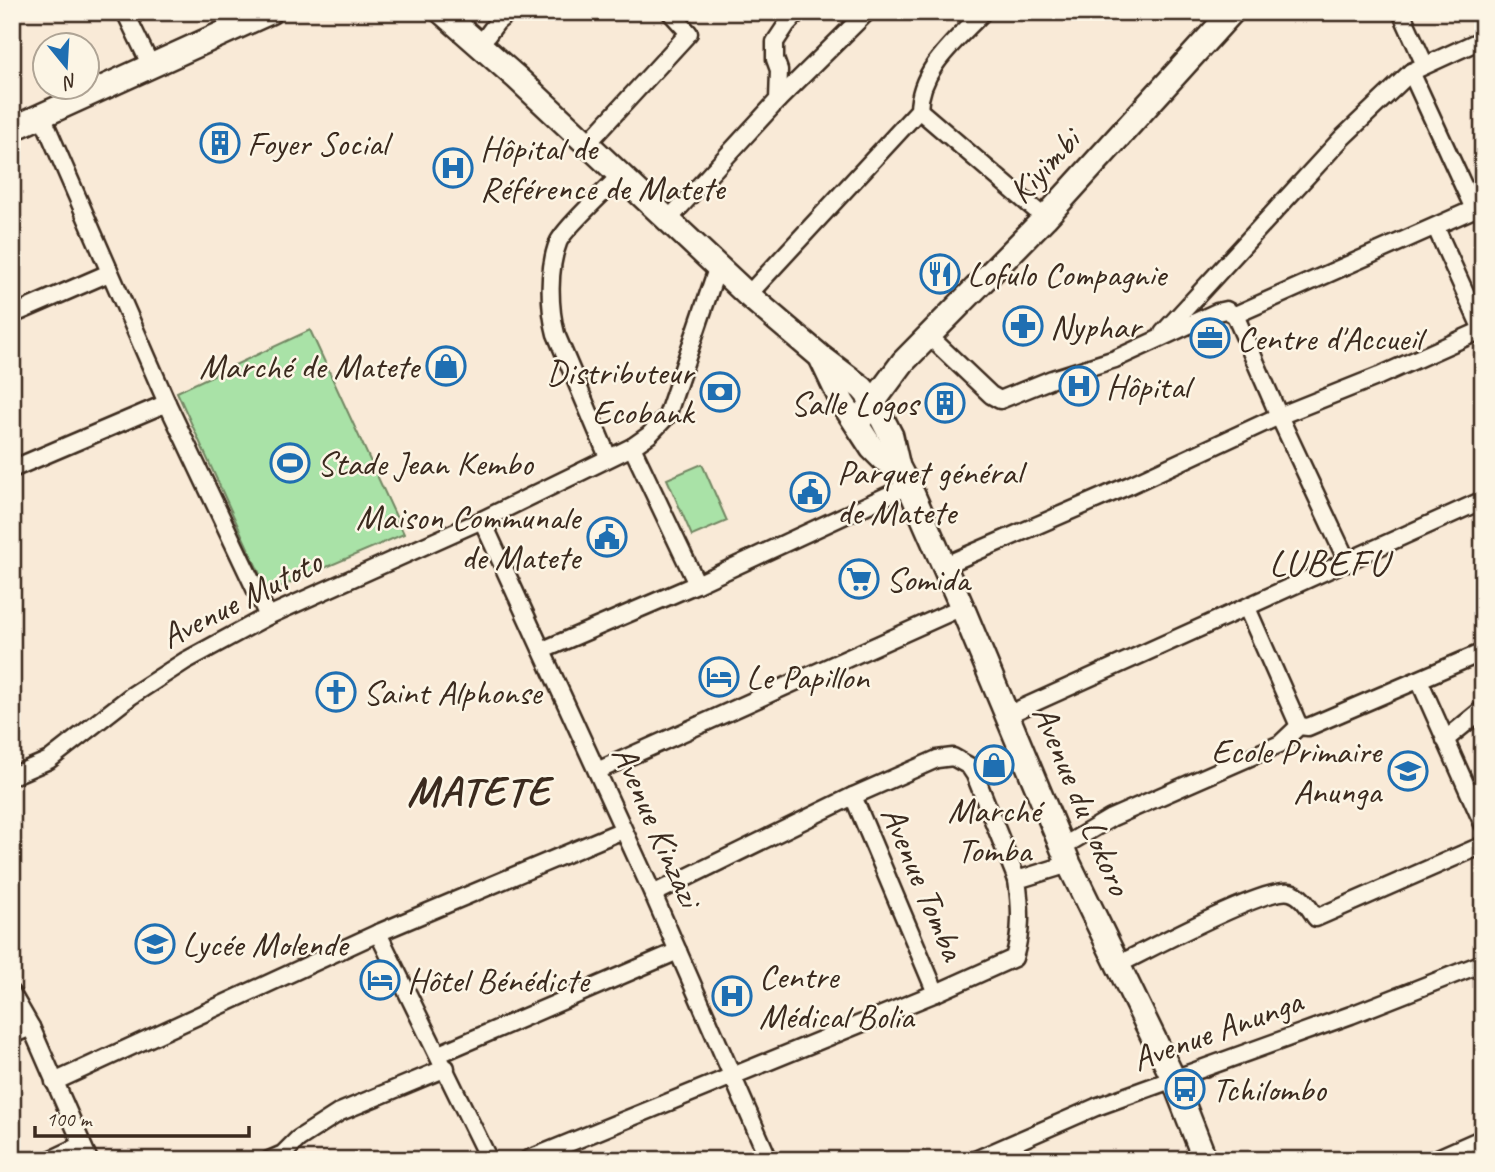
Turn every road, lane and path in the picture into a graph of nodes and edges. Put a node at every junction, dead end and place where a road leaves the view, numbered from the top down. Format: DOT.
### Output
graph roads {
  1 [pos="125,12"];
  2 [pos="270,12"];
  3 [pos="442,12"];
  4 [pos="509,12"];
  5 [pos="670,12"];
  6 [pos="798,12"];
  7 [pos="867,12"];
  8 [pos="983,12"];
  9 [pos="1232,12"];
  10 [pos="1401,12"];
  11 [pos="1483,39"];
  12 [pos="480,45"];
  13 [pos="151,66"];
  14 [pos="1418,69"];
  15 [pos="778,100"];
  16 [pos="919,110"];
  17 [pos="42,116"];
  18 [pos="12,129"];
  19 [pos="587,144"];
  20 [pos="620,176"];
  21 [pos="1478,207"];
  22 [pos="1045,218"];
  23 [pos="668,220"];
  24 [pos="1436,228"];
  25 [pos="718,266"];
  26 [pos="109,273"];
  27 [pos="748,295"];
  28 [pos="12,314"];
  29 [pos="1235,316"];
  30 [pos="1482,331"];
  31 [pos="930,337"];
  32 [pos="1156,340"];
  33 [pos="821,357"];
  34 [pos="868,394"];
  35 [pos="842,402"];
  36 [pos="167,403"];
  37 [pos="1279,415"];
  38 [pos="857,424"];
  39 [pos="632,447"];
  40 [pos="608,457"];
  41 [pos="12,469"];
  42 [pos="903,477"];
  43 [pos="1483,500"];
  44 [pos="482,520"];
  45 [pos="1348,563"];
  46 [pos="943,566"];
  47 [pos="697,584"];
  48 [pos="962,607"];
  49 [pos="1247,608"];
  50 [pos="268,616"];
  51 [pos="543,650"];
  52 [pos="1483,652"];
  53 [pos="1419,680"];
  54 [pos="1483,709"];
  55 [pos="1007,715"];
  56 [pos="1299,726"];
  57 [pos="1445,740"];
  58 [pos="14,771"];
  59 [pos="597,771"];
  60 [pos="853,796"];
  61 [pos="1483,824"];
  62 [pos="623,830"];
  63 [pos="1483,845"];
  64 [pos="1066,856"];
  65 [pos="1017,880"];
  66 [pos="653,894"];
  67 [pos="379,933"];
  68 [pos="678,951"];
  69 [pos="1483,963"];
  70 [pos="1117,965"];
  71 [pos="936,993"];
  72 [pos="12,995"];
  73 [pos="31,1027"];
  74 [pos="12,1035"];
  75 [pos="443,1061"];
  76 [pos="732,1078"];
  77 [pos="1174,1080"];
  78 [pos="54,1082"];
  79 [pos="1483,1138"];
  80 [pos="85,1153"];
  81 [pos="50,1160"];
  82 [pos="270,1160"];
  83 [pos="489,1160"];
  84 [pos="527,1160"];
  85 [pos="769,1160"];
  86 [pos="975,1160"];
  87 [pos="1205,1160"];
  88 [pos="1433,1160"];
  1 -- 13 [label="street"];
  2 -- 13 [label="street"];
  3 -- 12 [label="street"];
  4 -- 12 [label="street"];
  5 -- 19 [label="street"];
  6 -- 15 [label="street"];
  7 -- 15 [label="street"];
  8 -- 16 [label="street"];
  9 -- 22 [label="street, Kiyimbi"];
  10 -- 14 [label="street"];
  11 -- 14 [label="street"];
  12 -- 19 [label="street"];
  13 -- 17 [label="street"];
  14 -- 21 [label="street"];
  14 -- 32 [label="street"];
  15 -- 23 [label="street"];
  16 -- 22 [label="street"];
  16 -- 27 [label="street"];
  17 -- 18 [label="street"];
  17 -- 26 [label="street"];
  19 -- 20 [label="street"];
  20 -- 23 [label="street"];
  20 -- 40 [label="street"];
  21 -- 24 [label="street"];
  22 -- 31 [label="street, Kiyimbi"];
  23 -- 25 [label="street"];
  24 -- 29 [label="street"];
  24 -- 30 [label="street"];
  25 -- 27 [label="street"];
  25 -- 39 [label="street, Avenue Mutoto"];
  26 -- 28 [label="street"];
  26 -- 36 [label="street"];
  27 -- 33 [label="street"];
  29 -- 32 [label="street"];
  29 -- 37 [label="street"];
  30 -- 37 [label="street"];
  31 -- 32 [label="street"];
  31 -- 34 [label="street, Kiyimbi"];
  33 -- 34 [label="street"];
  33 -- 35 [label="street, Avenue du Lokoro"];
  34 -- 35 [label="street, Kiyimbi"];
  34 -- 38 [label="street, Kiyimbi"];
  34 -- 42 [label="street, Avenue du Lokoro"];
  35 -- 38 [label="street, Avenue du Lokoro"];
  36 -- 41 [label="street"];
  36 -- 50 [label="street"];
  37 -- 45 [label="street"];
  37 -- 46 [label="street"];
  38 -- 42 [label="street, Avenue du Lokoro"];
  39 -- 40 [label="street, Avenue Mutoto"];
  39 -- 47 [label="street"];
  40 -- 44 [label="street, Avenue Mutoto"];
  42 -- 46 [label="street, Avenue du Lokoro"];
  42 -- 47 [label="street"];
  43 -- 45 [label="street"];
  44 -- 50 [label="street, Avenue Mutoto"];
  44 -- 51 [label="street, Avenue Kinzazi"];
  45 -- 49 [label="street"];
  46 -- 48 [label="street, Avenue du Lokoro"];
  47 -- 51 [label="street"];
  48 -- 55 [label="street, Avenue du Lokoro"];
  48 -- 59 [label="street"];
  49 -- 55 [label="street"];
  49 -- 56 [label="street"];
  50 -- 58 [label="street, Avenue Mutoto"];
  51 -- 59 [label="street, Avenue Kinzazi"];
  52 -- 53 [label="street"];
  53 -- 56 [label="street"];
  53 -- 57 [label="street"];
  54 -- 57 [label="street"];
  55 -- 64 [label="street, Avenue du Lokoro"];
  56 -- 64 [label="street"];
  57 -- 61 [label="street"];
  59 -- 62 [label="street, Avenue Kinzazi"];
  60 -- 65 [label="street, Avenue Tomba"];
  60 -- 66 [label="street, Avenue Tomba"];
  60 -- 71 [label="street, Avenue Tomba"];
  62 -- 66 [label="street, Avenue Kinzazi"];
  62 -- 67 [label="street"];
  63 -- 70 [label="street"];
  64 -- 65 [label="street"];
  64 -- 70 [label="street, Avenue du Lokoro"];
  65 -- 71 [label="street, Avenue Tomba"];
  66 -- 68 [label="street, Avenue Kinzazi"];
  67 -- 75 [label="street"];
  67 -- 78 [label="street"];
  68 -- 75 [label="street"];
  68 -- 76 [label="street, Avenue Kinzazi"];
  69 -- 77 [label="street, Avenue Anunga"];
  70 -- 77 [label="street, Avenue du Lokoro"];
  71 -- 76 [label="street, Avenue Tomba"];
  72 -- 73 [label="street"];
  73 -- 74 [label="street"];
  73 -- 78 [label="street"];
  75 -- 82 [label="street"];
  75 -- 83 [label="street"];
  76 -- 84 [label="street, Avenue Tomba"];
  76 -- 85 [label="street, Avenue Kinzazi"];
  77 -- 86 [label="street, Avenue Anunga"];
  77 -- 87 [label="street, Avenue du Lokoro"];
  78 -- 80 [label="street"];
  79 -- 88 [label="street"];
  80 -- 81 [label="street"];
}
